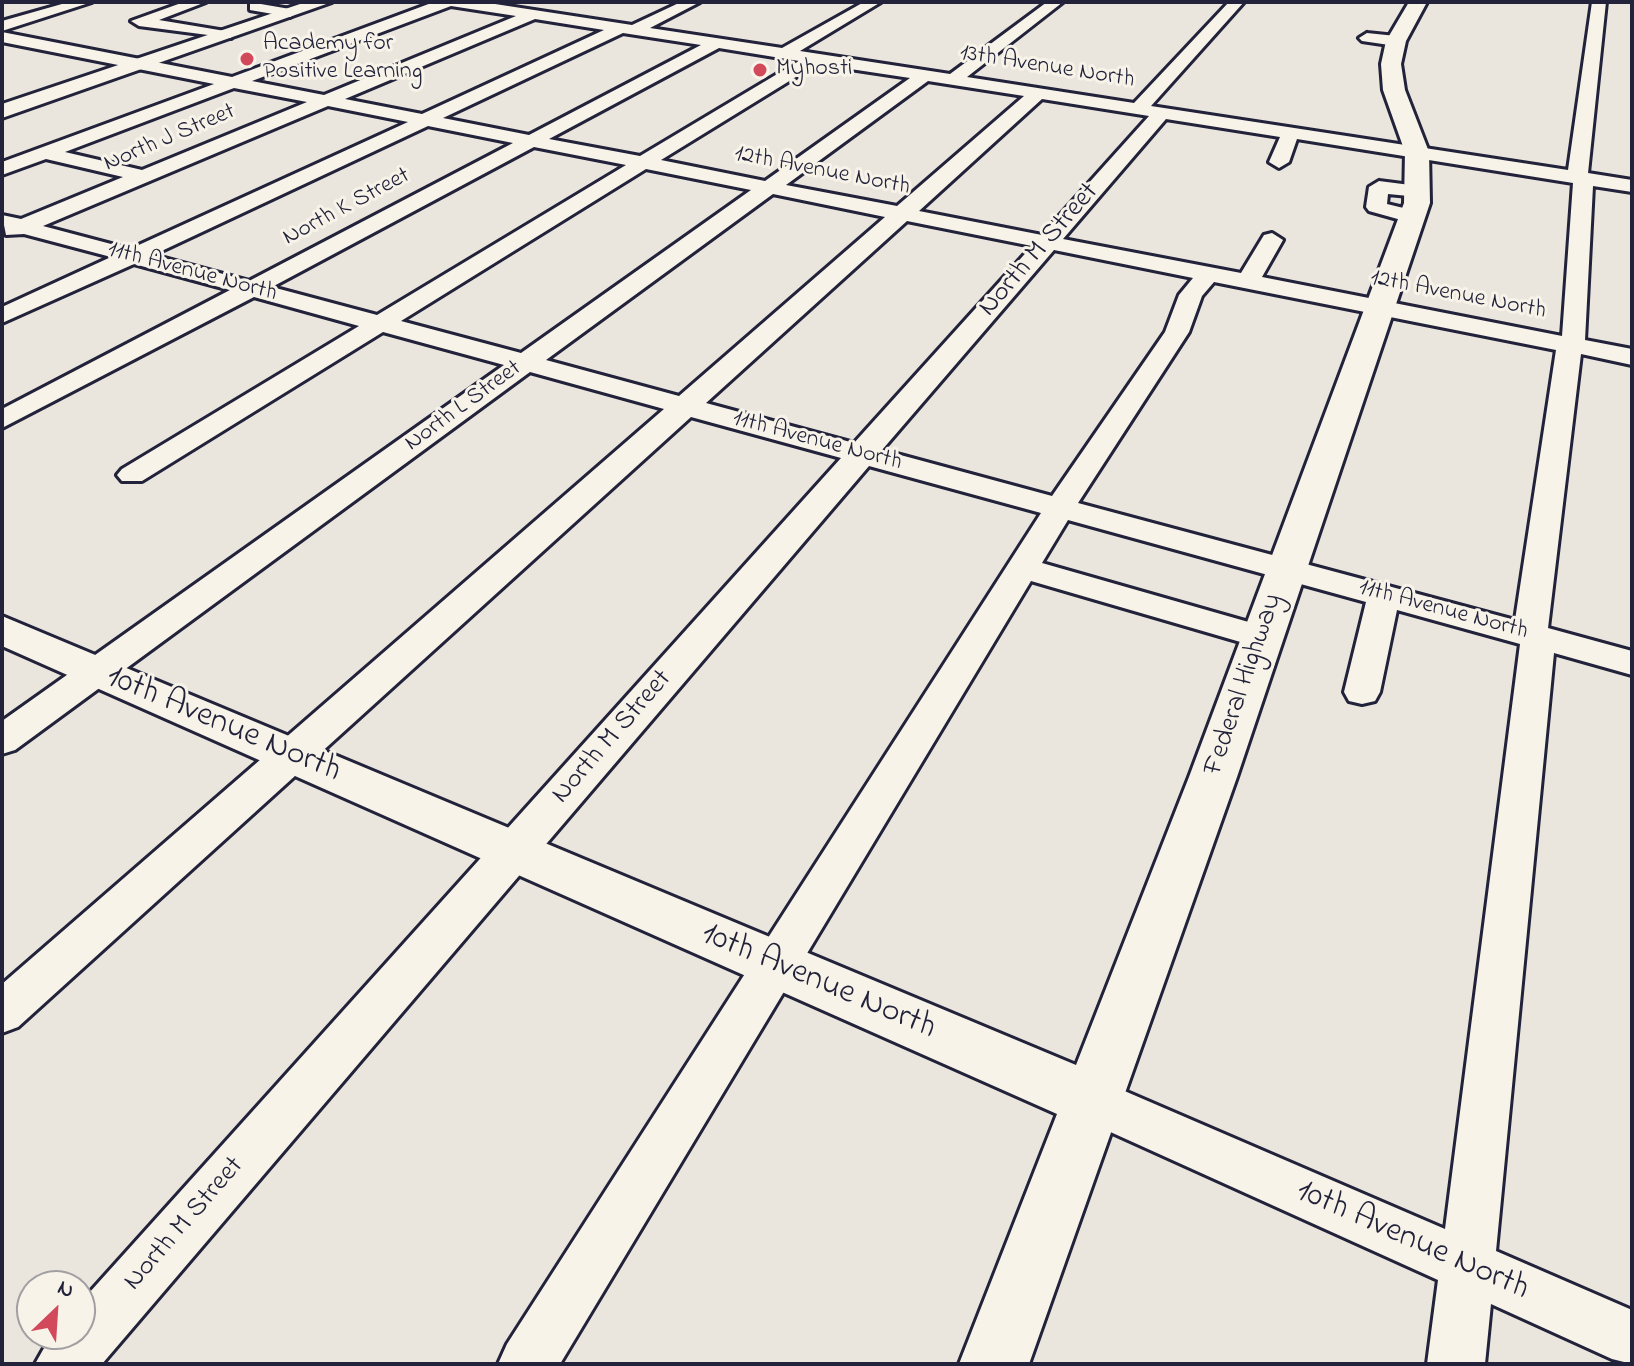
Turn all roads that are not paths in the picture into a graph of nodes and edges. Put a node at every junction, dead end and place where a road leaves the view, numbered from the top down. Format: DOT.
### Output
graph roads {
  1 [pos="85,2"];
  2 [pos="323,2"];
  3 [pos="447,2"];
  4 [pos="454,2"];
  5 [pos="693,2"];
  6 [pos="874,2"];
  7 [pos="1056,2"];
  8 [pos="1237,2"];
  9 [pos="1418,2"];
  10 [pos="1599,2"];
  11 [pos="189,3"];
  12 [pos="504,5"];
  13 [pos="255,7"];
  14 [pos="589,8"];
  15 [pos="290,13"];
  16 [pos="533,14"];
  17 [pos="562,19"];
  18 [pos="2,26"];
  19 [pos="628,29"];
  20 [pos="226,35"];
  21 [pos="2,37"];
  22 [pos="339,42"];
  23 [pos="717,43"];
  24 [pos="54,47"];
  25 [pos="313,52"];
  26 [pos="786,53"];
  27 [pos="428,58"];
  28 [pos="815,58"];
  29 [pos="15,59"];
  30 [pos="361,60"];
  31 [pos="288,61"];
  32 [pos="141,64"];
  33 [pos="404,68"];
  34 [pos="259,72"];
  35 [pos="925,75"];
  36 [pos="208,77"];
  37 [pos="379,78"];
  38 [pos="953,80"];
  39 [pos="231,82"];
  40 [pos="352,89"];
  41 [pos="172,91"];
  42 [pos="1038,93"];
  43 [pos="326,100"];
  44 [pos="8,105"];
  45 [pos="1150,110"];
  46 [pos="425,120"];
  47 [pos="1291,132"];
  48 [pos="531,141"];
  49 [pos="44,153"];
  50 [pos="1279,162"];
  51 [pos="644,163"];
  52 [pos="2,169"];
  53 [pos="142,176"];
  54 [pos="1580,178"];
  55 [pos="1416,186"];
  56 [pos="1632,186"];
  57 [pos="769,188"];
  58 [pos="903,214"];
  59 [pos="9,227"];
  60 [pos="1272,240"];
  61 [pos="1048,243"];
  62 [pos="131,256"];
  63 [pos="1208,274"];
  64 [pos="1248,282"];
  65 [pos="250,288"];
  66 [pos="1380,307"];
  67 [pos="2,316"];
  68 [pos="381,324"];
  69 [pos="1569,345"];
  70 [pos="1632,357"];
  71 [pos="525,363"];
  72 [pos="683,406"];
  73 [pos="2,420"];
  74 [pos="862,454"];
  75 [pos="132,475"];
  76 [pos="1060,508"];
  77 [pos="1022,568"];
  78 [pos="1285,568"];
  79 [pos="1384,595"];
  80 [pos="2,630"];
  81 [pos="1534,636"];
  82 [pos="1261,637"];
  83 [pos="1632,663"];
  84 [pos="97,671"];
  85 [pos="1362,692"];
  86 [pos="2,740"];
  87 [pos="290,755"];
  88 [pos="513,852"];
  89 [pos="773,964"];
  90 [pos="2,1013"];
  91 [pos="1092,1100"];
  92 [pos="1466,1266"];
  93 [pos="1632,1339"];
  94 [pos="64,1364"];
  95 [pos="527,1364"];
  96 [pos="994,1364"];
  97 [pos="1456,1364"];
  1 -- 18 [label="street"];
  2 -- 15 [label="main road"];
  3 -- 22 [label="street"];
  4 -- 12 [label="street, 13th Avenue North"];
  5 -- 19 [label="street"];
  6 -- 26 [label="street"];
  7 -- 38 [label="street"];
  8 -- 45 [label="street, North M Street"];
  9 -- 55 [label="main road"];
  10 -- 54 [label="street"];
  11 -- 20 [label="street"];
  12 -- 16 [label="street, 13th Avenue North"];
  13 -- 15 [label="street"];
  14 -- 17 [label="street"];
  15 -- 20 [label="main road"];
  16 -- 17 [label="street, 13th Avenue North"];
  16 -- 27 [label="street, North J Street"];
  17 -- 19 [label="street, 13th Avenue North"];
  19 -- 23 [label="street, 13th Avenue North"];
  19 -- 46 [label="street"];
  20 -- 32 [label="main road"];
  21 -- 24 [label="street, 12th Avenue North"];
  22 -- 25 [label="street"];
  22 -- 30 [label="street"];
  23 -- 26 [label="street, 13th Avenue North"];
  23 -- 48 [label="street, North K Street"];
  24 -- 29 [label="street"];
  24 -- 32 [label="street, 12th Avenue North"];
  25 -- 30 [label="street"];
  25 -- 31 [label="street"];
  26 -- 28 [label="street, 13th Avenue North"];
  27 -- 30 [label="street"];
  27 -- 33 [label="street, North J Street"];
  28 -- 35 [label="street, 13th Avenue North"];
  28 -- 51 [label="street"];
  30 -- 31 [label="street"];
  30 -- 33 [label="street"];
  30 -- 37 [label="street"];
  31 -- 34 [label="street"];
  32 -- 36 [label="street, 12th Avenue North"];
  32 -- 44 [label="main road"];
  33 -- 37 [label="street, North J Street"];
  34 -- 39 [label="street"];
  34 -- 40 [label="street"];
  35 -- 38 [label="street, 13th Avenue North"];
  35 -- 57 [label="street, North L Street"];
  36 -- 39 [label="street, 12th Avenue North"];
  36 -- 41 [label="street"];
  37 -- 40 [label="street, North J Street"];
  38 -- 42 [label="street, 13th Avenue North"];
  39 -- 43 [label="street, 12th Avenue North"];
  39 -- 49 [label="street"];
  40 -- 43 [label="street, North J Street"];
  42 -- 45 [label="street, 13th Avenue North"];
  42 -- 58 [label="street"];
  43 -- 46 [label="street, 12th Avenue North"];
  43 -- 53 [label="street, North J Street"];
  45 -- 47 [label="street, 13th Avenue North"];
  45 -- 61 [label="street, North M Street"];
  46 -- 48 [label="street, 12th Avenue North"];
  46 -- 62 [label="street"];
  47 -- 50 [label="street"];
  47 -- 55 [label="street, 13th Avenue North"];
  48 -- 51 [label="street, 12th Avenue North"];
  48 -- 65 [label="street, North K Street"];
  49 -- 52 [label="street"];
  49 -- 53 [label="street"];
  51 -- 57 [label="street, 12th Avenue North"];
  51 -- 68 [label="street"];
  53 -- 59 [label="street, North J Street"];
  54 -- 55 [label="street, 13th Avenue North"];
  54 -- 56 [label="street, 13th Avenue North"];
  54 -- 69 [label="street"];
  55 -- 66 [label="main road, Federal Highway"];
  57 -- 58 [label="street, 12th Avenue North"];
  57 -- 71 [label="street, North L Street"];
  58 -- 61 [label="street, 12th Avenue North"];
  58 -- 72 [label="street"];
  59 -- 62 [label="street, 11th Avenue North"];
  60 -- 64 [label="street"];
  61 -- 63 [label="street, 12th Avenue North"];
  61 -- 74 [label="street, North M Street"];
  62 -- 65 [label="street, 11th Avenue North"];
  62 -- 67 [label="street"];
  63 -- 64 [label="street, 12th Avenue North"];
  63 -- 76 [label="street"];
  64 -- 66 [label="street, 12th Avenue North"];
  65 -- 68 [label="street, 11th Avenue North"];
  65 -- 73 [label="street, North K Street"];
  66 -- 69 [label="street, 12th Avenue North"];
  66 -- 78 [label="main road, Federal Highway"];
  68 -- 71 [label="street, 11th Avenue North"];
  68 -- 75 [label="street"];
  69 -- 70 [label="street, 12th Avenue North"];
  69 -- 81 [label="street"];
  71 -- 72 [label="street, 11th Avenue North"];
  71 -- 84 [label="street, North L Street"];
  72 -- 74 [label="street, 11th Avenue North"];
  72 -- 87 [label="street"];
  74 -- 76 [label="street, 11th Avenue North"];
  74 -- 88 [label="street, North M Street"];
  76 -- 77 [label="street"];
  76 -- 78 [label="street, 11th Avenue North"];
  77 -- 82 [label="street"];
  77 -- 89 [label="street"];
  78 -- 79 [label="street, 11th Avenue North"];
  78 -- 82 [label="main road, Federal Highway"];
  79 -- 81 [label="street, 11th Avenue North"];
  79 -- 85 [label="street"];
  80 -- 84 [label="main road, 10th Avenue North"];
  81 -- 83 [label="street, 11th Avenue North"];
  81 -- 92 [label="street"];
  82 -- 91 [label="main road, Federal Highway"];
  84 -- 86 [label="street, North L Street"];
  84 -- 87 [label="main road, 10th Avenue North"];
  87 -- 88 [label="main road, 10th Avenue North"];
  87 -- 90 [label="street"];
  88 -- 89 [label="main road, 10th Avenue North"];
  88 -- 94 [label="street, North M Street"];
  89 -- 91 [label="main road, 10th Avenue North"];
  89 -- 95 [label="street"];
  91 -- 92 [label="street, 10th Avenue North"];
  91 -- 96 [label="main road, Federal Highway"];
  92 -- 93 [label="street, 10th Avenue North"];
  92 -- 97 [label="street"];
}
